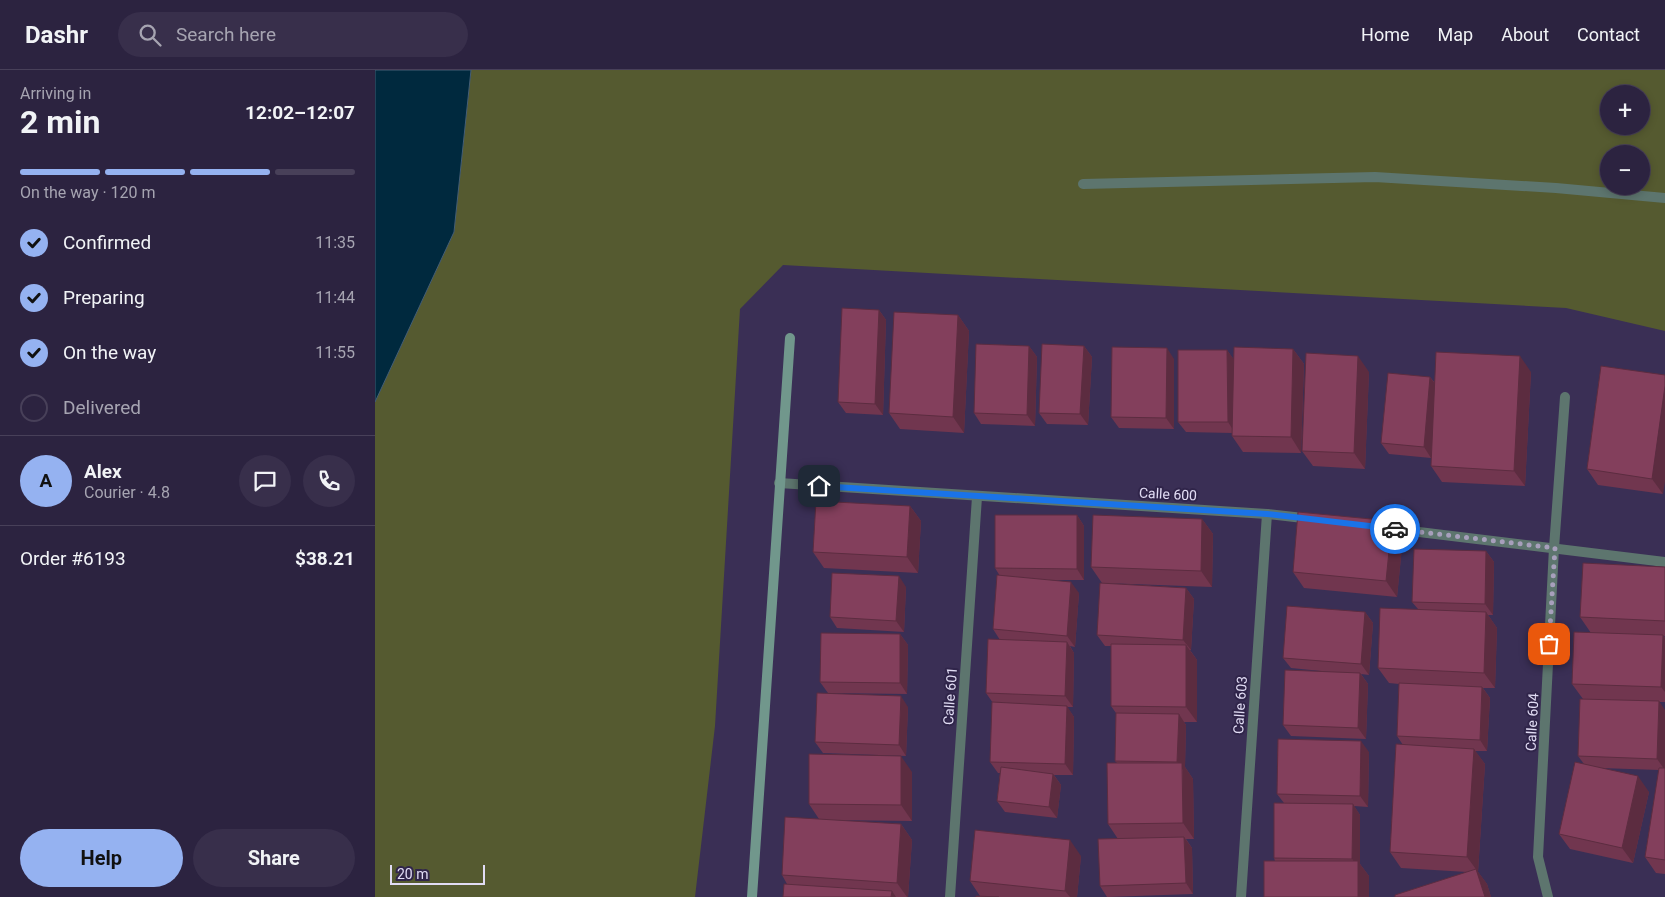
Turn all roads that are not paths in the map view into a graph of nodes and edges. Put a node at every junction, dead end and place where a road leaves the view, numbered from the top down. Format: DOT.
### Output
graph roads {
  1 [pos="1083,184"];
  2 [pos="1665,198"];
  3 [pos="790,338"];
  4 [pos="1565,397"];
  5 [pos="779,483"];
  6 [pos="977,497"];
  7 [pos="1267,514"];
  8 [pos="1327,521"];
  9 [pos="1376,527"];
  10 [pos="1555,548"];
  11 [pos="1665,562"];
  12 [pos="752,897"];
  13 [pos="950,897"];
  14 [pos="1241,897"];
  15 [pos="1548,897"];
  1 -- 2 [label="street"];
  3 -- 5 [label="street"];
  4 -- 10 [label="street, Calle 604"];
  5 -- 6 [label="street, Calle 600"];
  5 -- 12 [label="street"];
  6 -- 7 [label="street, Calle 600"];
  6 -- 13 [label="street, Calle 601"];
  7 -- 8 [label="street, Calle 600"];
  7 -- 14 [label="street, Calle 603"];
  9 -- 10 [label="street"];
  10 -- 11 [label="street"];
  10 -- 15 [label="street, Calle 604"];
}
